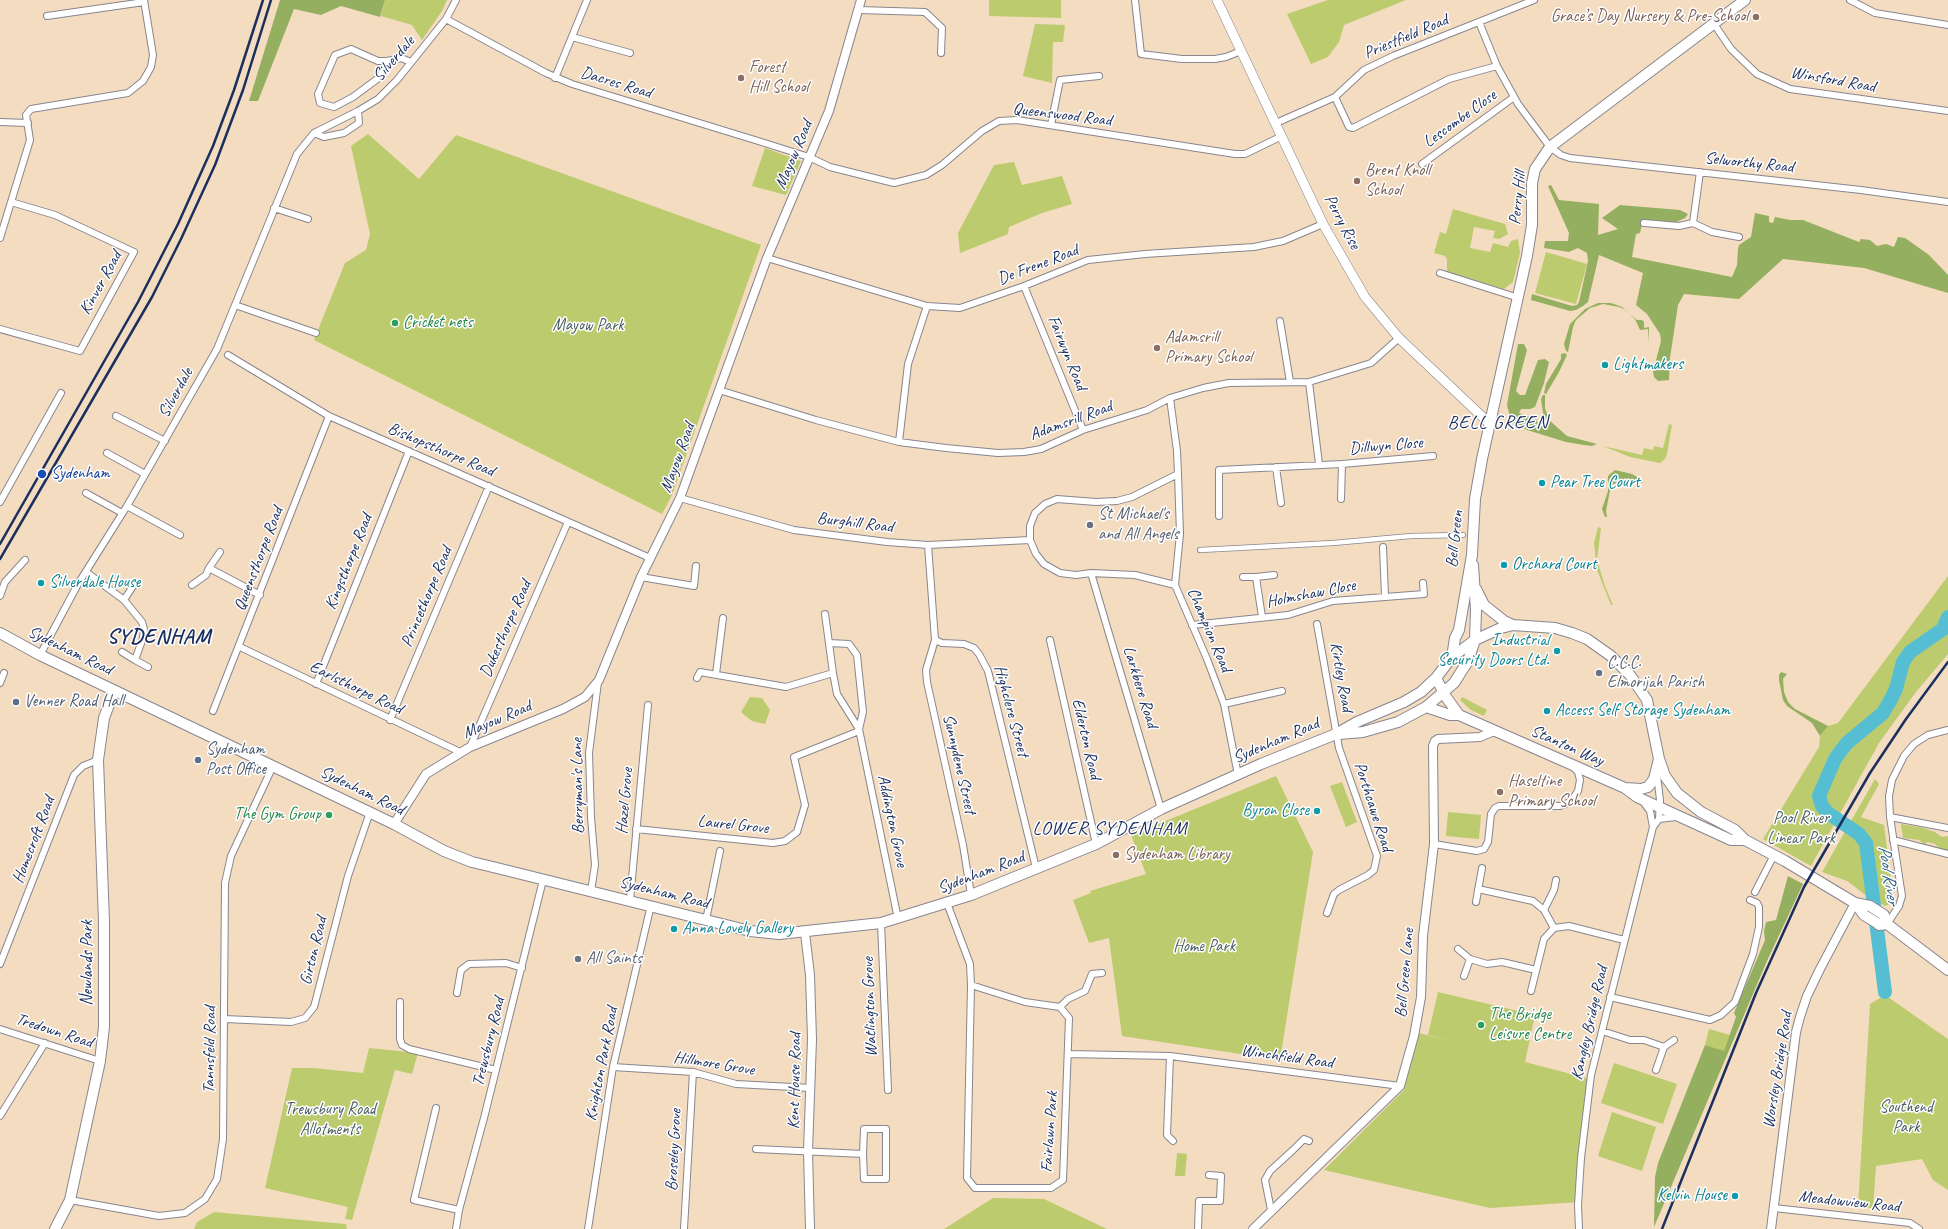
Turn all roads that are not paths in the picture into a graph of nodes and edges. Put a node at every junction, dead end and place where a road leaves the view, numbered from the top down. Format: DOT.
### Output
graph roads {
  1 [pos="456,0"];
  2 [pos="587,0"];
  3 [pos="861,0"];
  4 [pos="1135,0"];
  5 [pos="1217,0"];
  6 [pos="1534,0"];
  7 [pos="1745,0"];
  8 [pos="1850,0"];
  9 [pos="144,1"];
  10 [pos="859,10"];
  11 [pos="47,16"];
  12 [pos="446,19"];
  13 [pos="1480,22"];
  14 [pos="1714,24"];
  15 [pos="1948,25"];
  16 [pos="572,37"];
  17 [pos="1241,50"];
  18 [pos="630,53"];
  19 [pos="941,53"];
  20 [pos="387,61"];
  21 [pos="411,62"];
  22 [pos="1497,66"];
  23 [pos="1099,76"];
  24 [pos="555,78"];
  25 [pos="1335,96"];
  26 [pos="1514,97"];
  27 [pos="358,111"];
  28 [pos="1948,111"];
  29 [pos="0,122"];
  30 [pos="28,123"];
  31 [pos="1276,123"];
  32 [pos="1051,125"];
  33 [pos="314,133"];
  34 [pos="1282,136"];
  35 [pos="1550,147"];
  36 [pos="809,158"];
  37 [pos="1422,164"];
  38 [pos="1700,172"];
  39 [pos="11,202"];
  40 [pos="1948,202"];
  41 [pos="274,208"];
  42 [pos="308,218"];
  43 [pos="1644,223"];
  44 [pos="1693,223"];
  45 [pos="1323,224"];
  46 [pos="1739,237"];
  47 [pos="0,238"];
  48 [pos="767,258"];
  49 [pos="1440,274"];
  50 [pos="1024,286"];
  51 [pos="1519,298"];
  52 [pos="235,305"];
  53 [pos="927,306"];
  54 [pos="1280,322"];
  55 [pos="0,329"];
  56 [pos="316,333"];
  57 [pos="1399,338"];
  58 [pos="228,355"];
  59 [pos="1290,382"];
  60 [pos="1309,382"];
  61 [pos="719,390"];
  62 [pos="61,393"];
  63 [pos="1170,398"];
  64 [pos="116,416"];
  65 [pos="329,416"];
  66 [pos="1490,424"];
  67 [pos="1083,430"];
  68 [pos="165,441"];
  69 [pos="899,442"];
  70 [pos="409,452"];
  71 [pos="107,453"];
  72 [pos="1433,456"];
  73 [pos="1319,464"];
  74 [pos="1342,464"];
  75 [pos="1276,466"];
  76 [pos="145,474"];
  77 [pos="1178,474"];
  78 [pos="489,486"];
  79 [pos="86,494"];
  80 [pos="680,498"];
  81 [pos="1341,500"];
  82 [pos="0,502"];
  83 [pos="1280,503"];
  84 [pos="127,506"];
  85 [pos="122,514"];
  86 [pos="1219,516"];
  87 [pos="568,522"];
  88 [pos="180,535"];
  89 [pos="1463,535"];
  90 [pos="1030,540"];
  91 [pos="928,546"];
  92 [pos="1383,546"];
  93 [pos="1200,550"];
  94 [pos="220,552"];
  95 [pos="1472,555"];
  96 [pos="650,558"];
  97 [pos="25,560"];
  98 [pos="696,566"];
  99 [pos="209,568"];
  100 [pos="86,572"];
  101 [pos="1091,573"];
  102 [pos="1274,575"];
  103 [pos="641,577"];
  104 [pos="1243,577"];
  105 [pos="1256,577"];
  106 [pos="1423,583"];
  107 [pos="192,585"];
  108 [pos="1175,585"];
  109 [pos="133,586"];
  110 [pos="1476,589"];
  111 [pos="260,595"];
  112 [pos="0,596"];
  113 [pos="1385,596"];
  114 [pos="124,600"];
  115 [pos="825,614"];
  116 [pos="1262,617"];
  117 [pos="723,618"];
  118 [pos="1318,624"];
  119 [pos="1192,625"];
  120 [pos="1513,625"];
  121 [pos="0,633"];
  122 [pos="934,640"];
  123 [pos="1050,640"];
  124 [pos="1475,640"];
  125 [pos="829,643"];
  126 [pos="240,648"];
  127 [pos="122,652"];
  128 [pos="40,655"];
  129 [pos="1452,656"];
  130 [pos="135,660"];
  131 [pos="148,667"];
  132 [pos="832,673"];
  133 [pos="716,674"];
  134 [pos="697,678"];
  135 [pos="598,680"];
  136 [pos="1433,681"];
  137 [pos="316,684"];
  138 [pos="114,691"];
  139 [pos="1282,691"];
  140 [pos="1443,693"];
  141 [pos="1224,704"];
  142 [pos="648,705"];
  143 [pos="1426,707"];
  144 [pos="213,711"];
  145 [pos="1459,715"];
  146 [pos="390,720"];
  147 [pos="859,730"];
  148 [pos="1948,730"];
  149 [pos="1494,731"];
  150 [pos="1336,734"];
  151 [pos="470,747"];
  152 [pos="460,752"];
  153 [pos="1659,759"];
  154 [pos="98,760"];
  155 [pos="273,766"];
  156 [pos="1573,767"];
  157 [pos="1238,775"];
  158 [pos="1625,788"];
  159 [pos="1637,797"];
  160 [pos="1660,808"];
  161 [pos="1162,809"];
  162 [pos="370,812"];
  163 [pos="1890,816"];
  164 [pos="1679,817"];
  165 [pos="1660,819"];
  166 [pos="394,824"];
  167 [pos="1653,827"];
  168 [pos="1948,828"];
  169 [pos="636,829"];
  170 [pos="1745,840"];
  171 [pos="1893,840"];
  172 [pos="1096,844"];
  173 [pos="1434,844"];
  174 [pos="720,851"];
  175 [pos="1948,854"];
  176 [pos="1774,855"];
  177 [pos="1036,868"];
  178 [pos="1482,868"];
  179 [pos="542,880"];
  180 [pos="1556,880"];
  181 [pos="1478,889"];
  182 [pos="591,891"];
  183 [pos="1755,892"];
  184 [pos="971,895"];
  185 [pos="630,900"];
  186 [pos="1750,900"];
  187 [pos="1476,902"];
  188 [pos="947,903"];
  189 [pos="1855,903"];
  190 [pos="651,905"];
  191 [pos="1544,910"];
  192 [pos="1327,913"];
  193 [pos="898,919"];
  194 [pos="706,920"];
  195 [pos="1886,920"];
  196 [pos="881,923"];
  197 [pos="1554,928"];
  198 [pos="805,933"];
  199 [pos="1624,940"];
  200 [pos="1458,949"];
  201 [pos="1470,959"];
  202 [pos="0,964"];
  203 [pos="522,968"];
  204 [pos="1536,970"];
  205 [pos="1948,970"];
  206 [pos="1102,974"];
  207 [pos="1464,976"];
  208 [pos="971,984"];
  209 [pos="457,992"];
  210 [pos="1531,992"];
  211 [pos="1610,997"];
  212 [pos="400,1002"];
  213 [pos="1060,1007"];
  214 [pos="225,1019"];
  215 [pos="0,1029"];
  216 [pos="1602,1032"];
  217 [pos="1674,1040"];
  218 [pos="45,1044"];
  219 [pos="1664,1047"];
  220 [pos="1068,1054"];
  221 [pos="1170,1056"];
  222 [pos="100,1061"];
  223 [pos="613,1067"];
  224 [pos="496,1070"];
  225 [pos="1656,1070"];
  226 [pos="693,1072"];
  227 [pos="1400,1086"];
  228 [pos="810,1088"];
  229 [pos="888,1090"];
  230 [pos="436,1108"];
  231 [pos="0,1116"];
  232 [pos="1309,1140"];
  233 [pos="1173,1141"];
  234 [pos="756,1149"];
  235 [pos="808,1151"];
  236 [pos="863,1154"];
  237 [pos="1209,1175"];
  238 [pos="70,1200"];
  239 [pos="1774,1208"];
  240 [pos="459,1210"];
  241 [pos="1271,1210"];
  242 [pos="55,1229"];
  243 [pos="456,1229"];
  244 [pos="588,1229"];
  245 [pos="684,1229"];
  246 [pos="810,1229"];
  247 [pos="1198,1229"];
  248 [pos="1253,1229"];
  249 [pos="1578,1229"];
  250 [pos="1771,1229"];
  251 [pos="1919,1229"];
  1 -- 12 [label="street"];
  2 -- 16 [label="street"];
  3 -- 10 [label="street, Mayow Road"];
  4 -- 17 [label="street"];
  5 -- 17 [label="main road, Perry Rise"];
  6 -- 13 [label="street, Priestfield Road"];
  7 -- 14 [label="main road, Perry Hill"];
  8 -- 15 [label="street"];
  9 -- 11 [label="street"];
  9 -- 30 [label="street"];
  10 -- 19 [label="street"];
  10 -- 36 [label="street, Mayow Road"];
  12 -- 21 [label="street, Silverdale"];
  12 -- 24 [label="street, Dacres Road"];
  13 -- 22 [label="street"];
  13 -- 25 [label="street, Priestfield Road"];
  14 -- 28 [label="street, Winsford Road"];
  14 -- 35 [label="main road, Perry Hill"];
  16 -- 18 [label="street"];
  16 -- 24 [label="street"];
  17 -- 31 [label="main road, Perry Rise"];
  20 -- 20 [label="street"];
  20 -- 21 [label="street"];
  21 -- 27 [label="street, Silverdale"];
  22 -- 25 [label="street"];
  22 -- 26 [label="street"];
  23 -- 32 [label="street"];
  24 -- 36 [label="street, Dacres Road"];
  25 -- 31 [label="street, Priestfield Road"];
  26 -- 35 [label="street"];
  26 -- 37 [label="street, Lescombe Close"];
  27 -- 33 [label="street, Silverdale"];
  27 -- 33 [label="street"];
  29 -- 30 [label="street"];
  30 -- 39 [label="street"];
  31 -- 34 [label="main road, Perry Rise"];
  32 -- 34 [label="street, Queenswood Road"];
  32 -- 36 [label="street, Queenswood Road"];
  33 -- 41 [label="street, Silverdale"];
  34 -- 45 [label="main road, Perry Rise"];
  35 -- 38 [label="street, Selworthy Road"];
  35 -- 51 [label="main road, Perry Hill"];
  36 -- 48 [label="street, Mayow Road"];
  38 -- 40 [label="street, Selworthy Road"];
  38 -- 44 [label="street"];
  39 -- 47 [label="street"];
  39 -- 55 [label="street, Kinver Road"];
  41 -- 42 [label="street"];
  41 -- 52 [label="street, Silverdale"];
  43 -- 44 [label="street"];
  44 -- 46 [label="street"];
  45 -- 50 [label="street, De Frene Road"];
  45 -- 57 [label="main road, Perry Rise"];
  48 -- 53 [label="street, De Frene Road"];
  48 -- 61 [label="street, Mayow Road"];
  49 -- 51 [label="street"];
  50 -- 53 [label="street, De Frene Road"];
  50 -- 67 [label="street, Fairwyn Road"];
  51 -- 66 [label="main road, Perry Hill"];
  52 -- 56 [label="street"];
  52 -- 68 [label="street, Silverdale"];
  53 -- 69 [label="street"];
  54 -- 59 [label="street"];
  57 -- 60 [label="street, Adamsrill Road"];
  57 -- 66 [label="main road, Perry Rise"];
  58 -- 65 [label="street, Bishopsthorpe Road"];
  59 -- 60 [label="street, Adamsrill Road"];
  59 -- 63 [label="street, Adamsrill Road"];
  60 -- 73 [label="street"];
  61 -- 69 [label="street, Adamsrill Road"];
  61 -- 80 [label="street, Mayow Road"];
  62 -- 82 [label="street"];
  63 -- 67 [label="street, Adamsrill Road"];
  63 -- 77 [label="street, Champion Road"];
  64 -- 68 [label="street"];
  65 -- 70 [label="street, Bishopsthorpe Road"];
  65 -- 111 [label="street, Queensthorpe Road"];
  66 -- 95 [label="main road, Bell Green"];
  67 -- 69 [label="street, Adamsrill Road"];
  68 -- 76 [label="street, Silverdale"];
  70 -- 78 [label="street, Bishopsthorpe Road"];
  70 -- 137 [label="street, Kingsthorpe Road"];
  71 -- 76 [label="street"];
  72 -- 74 [label="street, Dillwyn Close"];
  73 -- 74 [label="street, Dillwyn Close"];
  73 -- 75 [label="street, Dillwyn Close"];
  74 -- 81 [label="street, Dillwyn Close"];
  75 -- 83 [label="street"];
  75 -- 86 [label="street, Dillwyn Close"];
  76 -- 84 [label="street, Silverdale"];
  77 -- 90 [label="street"];
  77 -- 108 [label="street, Champion Road"];
  78 -- 87 [label="street, Bishopsthorpe Road"];
  78 -- 146 [label="street, Princethorpe Road"];
  79 -- 85 [label="street"];
  80 -- 91 [label="street, Burghill Road"];
  80 -- 96 [label="street, Mayow Road"];
  84 -- 85 [label="street, Silverdale"];
  84 -- 88 [label="street"];
  85 -- 100 [label="street, Silverdale"];
  87 -- 96 [label="street, Bishopsthorpe Road"];
  87 -- 151 [label="street, Dukesthorpe Road"];
  89 -- 93 [label="street"];
  90 -- 91 [label="street, Burghill Road"];
  90 -- 101 [label="street"];
  91 -- 122 [label="street"];
  92 -- 113 [label="street"];
  94 -- 99 [label="street"];
  95 -- 110 [label="main road"];
  95 -- 129 [label="main road, Bell Green"];
  96 -- 103 [label="street, Mayow Road"];
  97 -- 112 [label="street"];
  98 -- 103 [label="street"];
  99 -- 107 [label="street"];
  99 -- 111 [label="street"];
  100 -- 114 [label="street"];
  100 -- 128 [label="street, Silverdale"];
  101 -- 108 [label="street"];
  101 -- 161 [label="street, Larkbere Road"];
  102 -- 105 [label="street"];
  103 -- 135 [label="street, Mayow Road"];
  104 -- 105 [label="street"];
  105 -- 116 [label="street"];
  106 -- 113 [label="street, Holmshaw Close"];
  108 -- 119 [label="street, Champion Road"];
  109 -- 114 [label="street"];
  110 -- 120 [label="main road"];
  110 -- 124 [label="main road, Sydenham Road"];
  111 -- 126 [label="street, Queensthorpe Road"];
  113 -- 116 [label="street, Holmshaw Close"];
  114 -- 130 [label="street"];
  115 -- 125 [label="street"];
  116 -- 119 [label="street, Holmshaw Close"];
  117 -- 133 [label="street"];
  118 -- 150 [label="street, Kirtley Road"];
  119 -- 141 [label="street, Champion Road"];
  120 -- 124 [label="main road"];
  120 -- 153 [label="main road"];
  121 -- 128 [label="main road, Sydenham Road"];
  122 -- 177 [label="street, Highclere Street"];
  122 -- 184 [label="street, Sunnydene Street"];
  123 -- 172 [label="street, Elderton Road"];
  124 -- 129 [label="main road"];
  124 -- 140 [label="main road, Sydenham Road"];
  125 -- 132 [label="street, Addington Grove"];
  125 -- 147 [label="street, Addington Grove"];
  126 -- 137 [label="street, Earlsthorpe Road"];
  126 -- 144 [label="street, Queensthorpe Road"];
  127 -- 130 [label="street"];
  128 -- 138 [label="main road, Sydenham Road"];
  129 -- 136 [label="main road"];
  130 -- 131 [label="street"];
  132 -- 133 [label="street"];
  132 -- 147 [label="street, Addington Grove"];
  133 -- 134 [label="street"];
  135 -- 151 [label="street, Mayow Road"];
  135 -- 182 [label="street, Berryman's Lane"];
  136 -- 140 [label="main road, Stanton Way"];
  136 -- 150 [label="main road, Sydenham Road"];
  137 -- 146 [label="street, Earlsthorpe Road"];
  138 -- 154 [label="main road, Newlands Park"];
  138 -- 155 [label="main road, Sydenham Road"];
  139 -- 141 [label="street"];
  140 -- 143 [label="main road, Sydenham Road"];
  140 -- 145 [label="main road, Stanton Way"];
  141 -- 157 [label="street, Champion Road"];
  142 -- 169 [label="street, Hazel Grove"];
  143 -- 145 [label="main road, Stanton Way"];
  143 -- 150 [label="main road, Sydenham Road"];
  145 -- 149 [label="main road, Stanton Way"];
  146 -- 152 [label="street, Earlsthorpe Road"];
  147 -- 169 [label="street, Laurel Grove"];
  147 -- 193 [label="street, Addington Grove"];
  148 -- 163 [label="street"];
  149 -- 156 [label="main road, Stanton Way"];
  149 -- 173 [label="street, Bell Green Lane"];
  150 -- 157 [label="main road, Sydenham Road"];
  150 -- 192 [label="street, Porthcawe Road"];
  151 -- 152 [label="street, Mayow Road"];
  152 -- 166 [label="street, Mayow Road"];
  153 -- 158 [label="main road"];
  153 -- 160 [label="street"];
  153 -- 170 [label="main road"];
  154 -- 202 [label="street, Homecroft Road"];
  154 -- 222 [label="main road, Newlands Park"];
  155 -- 162 [label="main road, Sydenham Road"];
  155 -- 214 [label="street, Tannsfeld Road"];
  156 -- 158 [label="main road, Stanton Way"];
  156 -- 173 [label="street"];
  157 -- 161 [label="main road, Sydenham Road"];
  158 -- 159 [label="main road, Stanton Way"];
  159 -- 160 [label="main road, Stanton Way"];
  159 -- 167 [label="street"];
  160 -- 164 [label="main road, Stanton Way"];
  160 -- 165 [label="street"];
  161 -- 172 [label="main road, Sydenham Road"];
  162 -- 166 [label="main road, Sydenham Road"];
  162 -- 214 [label="street, Girton Road"];
  163 -- 168 [label="street"];
  163 -- 171 [label="street"];
  164 -- 165 [label="street"];
  164 -- 170 [label="main road, Stanton Way"];
  165 -- 167 [label="street, Kangley Bridge Road"];
  166 -- 179 [label="main road, Sydenham Road"];
  167 -- 199 [label="street, Kangley Bridge Road"];
  169 -- 185 [label="street, Hazel Grove"];
  170 -- 176 [label="main road"];
  171 -- 175 [label="street"];
  171 -- 195 [label="street"];
  172 -- 177 [label="main road, Sydenham Road"];
  173 -- 227 [label="street, Bell Green Lane"];
  174 -- 194 [label="street"];
  176 -- 183 [label="street"];
  176 -- 189 [label="main road"];
  177 -- 184 [label="main road, Sydenham Road"];
  178 -- 181 [label="street"];
  179 -- 182 [label="main road, Sydenham Road"];
  179 -- 203 [label="street, Trewsbury Road"];
  180 -- 191 [label="street"];
  181 -- 187 [label="street"];
  181 -- 191 [label="street"];
  182 -- 185 [label="main road, Sydenham Road"];
  184 -- 188 [label="main road, Sydenham Road"];
  185 -- 190 [label="main road, Sydenham Road"];
  186 -- 211 [label="street"];
  188 -- 193 [label="main road, Sydenham Road"];
  188 -- 208 [label="street, Fairlawn Park"];
  189 -- 195 [label="main road"];
  189 -- 195 [label="main road"];
  189 -- 239 [label="street, Worsley Bridge Road"];
  190 -- 194 [label="main road, Sydenham Road"];
  190 -- 223 [label="street, Knighton Park Road"];
  191 -- 197 [label="street"];
  193 -- 196 [label="main road, Sydenham Road"];
  194 -- 198 [label="main road, Sydenham Road"];
  195 -- 205 [label="main road"];
  196 -- 198 [label="main road, Sydenham Road"];
  196 -- 229 [label="street, Watlington Grove"];
  197 -- 199 [label="street"];
  197 -- 204 [label="street"];
  198 -- 228 [label="street, Kent House Road"];
  199 -- 211 [label="street, Kangley Bridge Road"];
  200 -- 201 [label="street"];
  201 -- 204 [label="street"];
  201 -- 207 [label="street"];
  203 -- 209 [label="street"];
  203 -- 224 [label="street, Trewsbury Road"];
  204 -- 210 [label="street"];
  206 -- 213 [label="street"];
  208 -- 213 [label="street"];
  208 -- 220 [label="street, Fairlawn Park"];
  211 -- 216 [label="street, Kangley Bridge Road"];
  212 -- 224 [label="street"];
  213 -- 220 [label="street, Fairlawn Park"];
  214 -- 238 [label="street, Tannsfeld Road"];
  215 -- 218 [label="street, Tredown Road"];
  216 -- 219 [label="street"];
  216 -- 249 [label="street, Kangley Bridge Road"];
  217 -- 219 [label="street"];
  218 -- 222 [label="street, Tredown Road"];
  218 -- 231 [label="street"];
  219 -- 225 [label="street"];
  220 -- 221 [label="street, Winchfield Road"];
  221 -- 227 [label="street, Winchfield Road"];
  221 -- 233 [label="street"];
  222 -- 238 [label="main road, Newlands Park"];
  223 -- 226 [label="street, Hillmore Grove"];
  223 -- 244 [label="street, Knighton Park Road"];
  224 -- 240 [label="street, Trewsbury Road"];
  226 -- 228 [label="street, Hillmore Grove"];
  226 -- 245 [label="street, Broseley Grove"];
  227 -- 241 [label="street"];
  228 -- 235 [label="street, Kent House Road"];
  230 -- 240 [label="street"];
  232 -- 241 [label="street"];
  234 -- 235 [label="street"];
  235 -- 236 [label="street"];
  235 -- 246 [label="street, Kent House Road"];
  236 -- 236 [label="street"];
  237 -- 247 [label="street"];
  238 -- 242 [label="main road, Newlands Park"];
  239 -- 250 [label="street, Worsley Bridge Road"];
  239 -- 251 [label="street, Meadowview Road"];
  240 -- 243 [label="street, Trewsbury Road"];
  241 -- 248 [label="street"];
}
